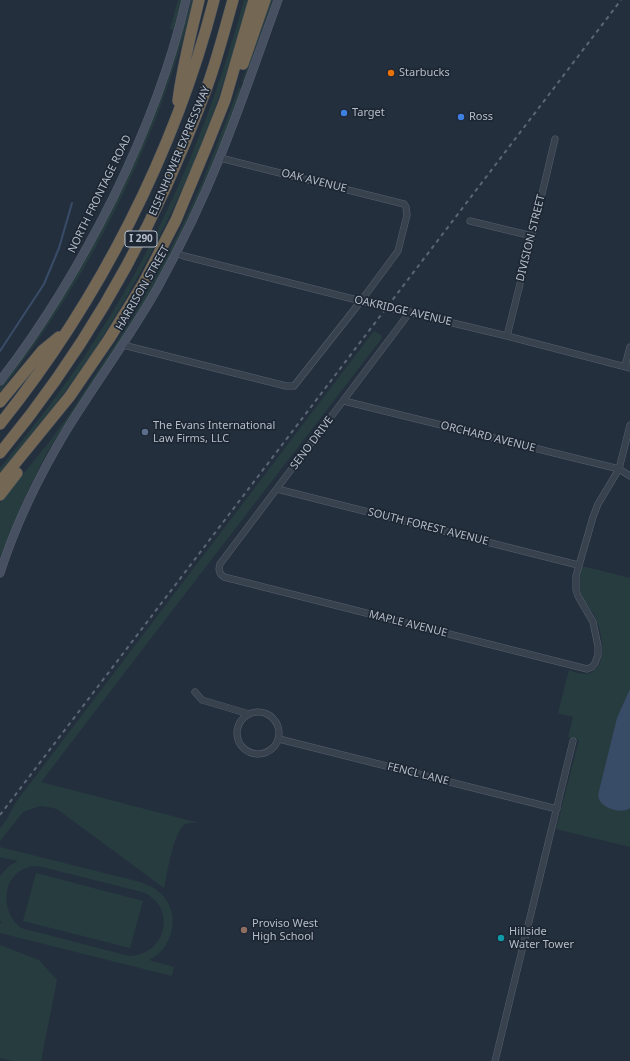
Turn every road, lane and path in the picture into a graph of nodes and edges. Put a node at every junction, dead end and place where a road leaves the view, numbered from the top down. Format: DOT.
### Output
graph roads {
  1 [pos="186,0"];
  2 [pos="199,0"];
  3 [pos="214,0"];
  4 [pos="233,0"];
  5 [pos="254,0"];
  6 [pos="266,0"];
  7 [pos="278,0"];
  8 [pos="225,100"];
  9 [pos="176,119"];
  10 [pos="555,139"];
  11 [pos="220,158"];
  12 [pos="470,221"];
  13 [pos="532,236"];
  14 [pos="176,253"];
  15 [pos="361,301"];
  16 [pos="410,312"];
  17 [pos="68,330"];
  18 [pos="507,336"];
  19 [pos="123,345"];
  20 [pos="630,347"];
  21 [pos="628,367"];
  22 [pos="0,381"];
  23 [pos="70,396"];
  24 [pos="344,401"];
  25 [pos="0,402"];
  26 [pos="0,424"];
  27 [pos="630,425"];
  28 [pos="0,453"];
  29 [pos="619,469"];
  30 [pos="630,476"];
  31 [pos="0,482"];
  32 [pos="277,489"];
  33 [pos="0,495"];
  34 [pos="578,565"];
  35 [pos="0,573"];
  36 [pos="220,574"];
  37 [pos="195,692"];
  38 [pos="249,714"];
  39 [pos="279,739"];
  40 [pos="573,741"];
  41 [pos="557,809"];
  42 [pos="496,1061"];
  1 -- 22 [label="main road, NORTH FRONTAGE ROAD"];
  2 -- 9 [label="highway"];
  3 -- 9 [label="highway, EISENHOWER EXPRESSWAY / I 290"];
  4 -- 28 [label="highway, EISENHOWER EXPRESSWAY / I 290"];
  5 -- 8 [label="highway"];
  6 -- 8 [label="highway"];
  7 -- 11 [label="main road, HARRISON STREET"];
  8 -- 23 [label="highway"];
  9 -- 17 [label="highway, EISENHOWER EXPRESSWAY / I 290"];
  10 -- 13 [label="street, DIVISION STREET"];
  11 -- 14 [label="main road, HARRISON STREET"];
  11 -- 15 [label="street, OAK AVENUE"];
  12 -- 13 [label="street"];
  13 -- 18 [label="street, DIVISION STREET"];
  14 -- 15 [label="street, OAKRIDGE AVENUE"];
  14 -- 19 [label="main road, HARRISON STREET"];
  15 -- 16 [label="street, OAKRIDGE AVENUE"];
  15 -- 19 [label="street"];
  16 -- 18 [label="street, OAKRIDGE AVENUE"];
  16 -- 24 [label="street, SENO DRIVE"];
  17 -- 25 [label="highway"];
  17 -- 26 [label="highway, EISENHOWER EXPRESSWAY / I 290"];
  18 -- 21 [label="street, OAKRIDGE AVENUE"];
  19 -- 35 [label="main road, HARRISON STREET"];
  20 -- 21 [label="street"];
  23 -- 31 [label="highway"];
  23 -- 33 [label="highway"];
  24 -- 29 [label="street, ORCHARD AVENUE"];
  24 -- 32 [label="street, SENO DRIVE"];
  27 -- 29 [label="street"];
  29 -- 30 [label="street, ORCHARD AVENUE"];
  29 -- 34 [label="street"];
  32 -- 34 [label="street, SOUTH FOREST AVENUE"];
  32 -- 36 [label="street, SENO DRIVE"];
  34 -- 36 [label="street, MAPLE AVENUE"];
  37 -- 38 [label="street"];
  38 -- 39 [label="street"];
  38 -- 39 [label="street"];
  39 -- 41 [label="street, FENCL LANE"];
  40 -- 41 [label="street"];
  41 -- 42 [label="street"];
}
